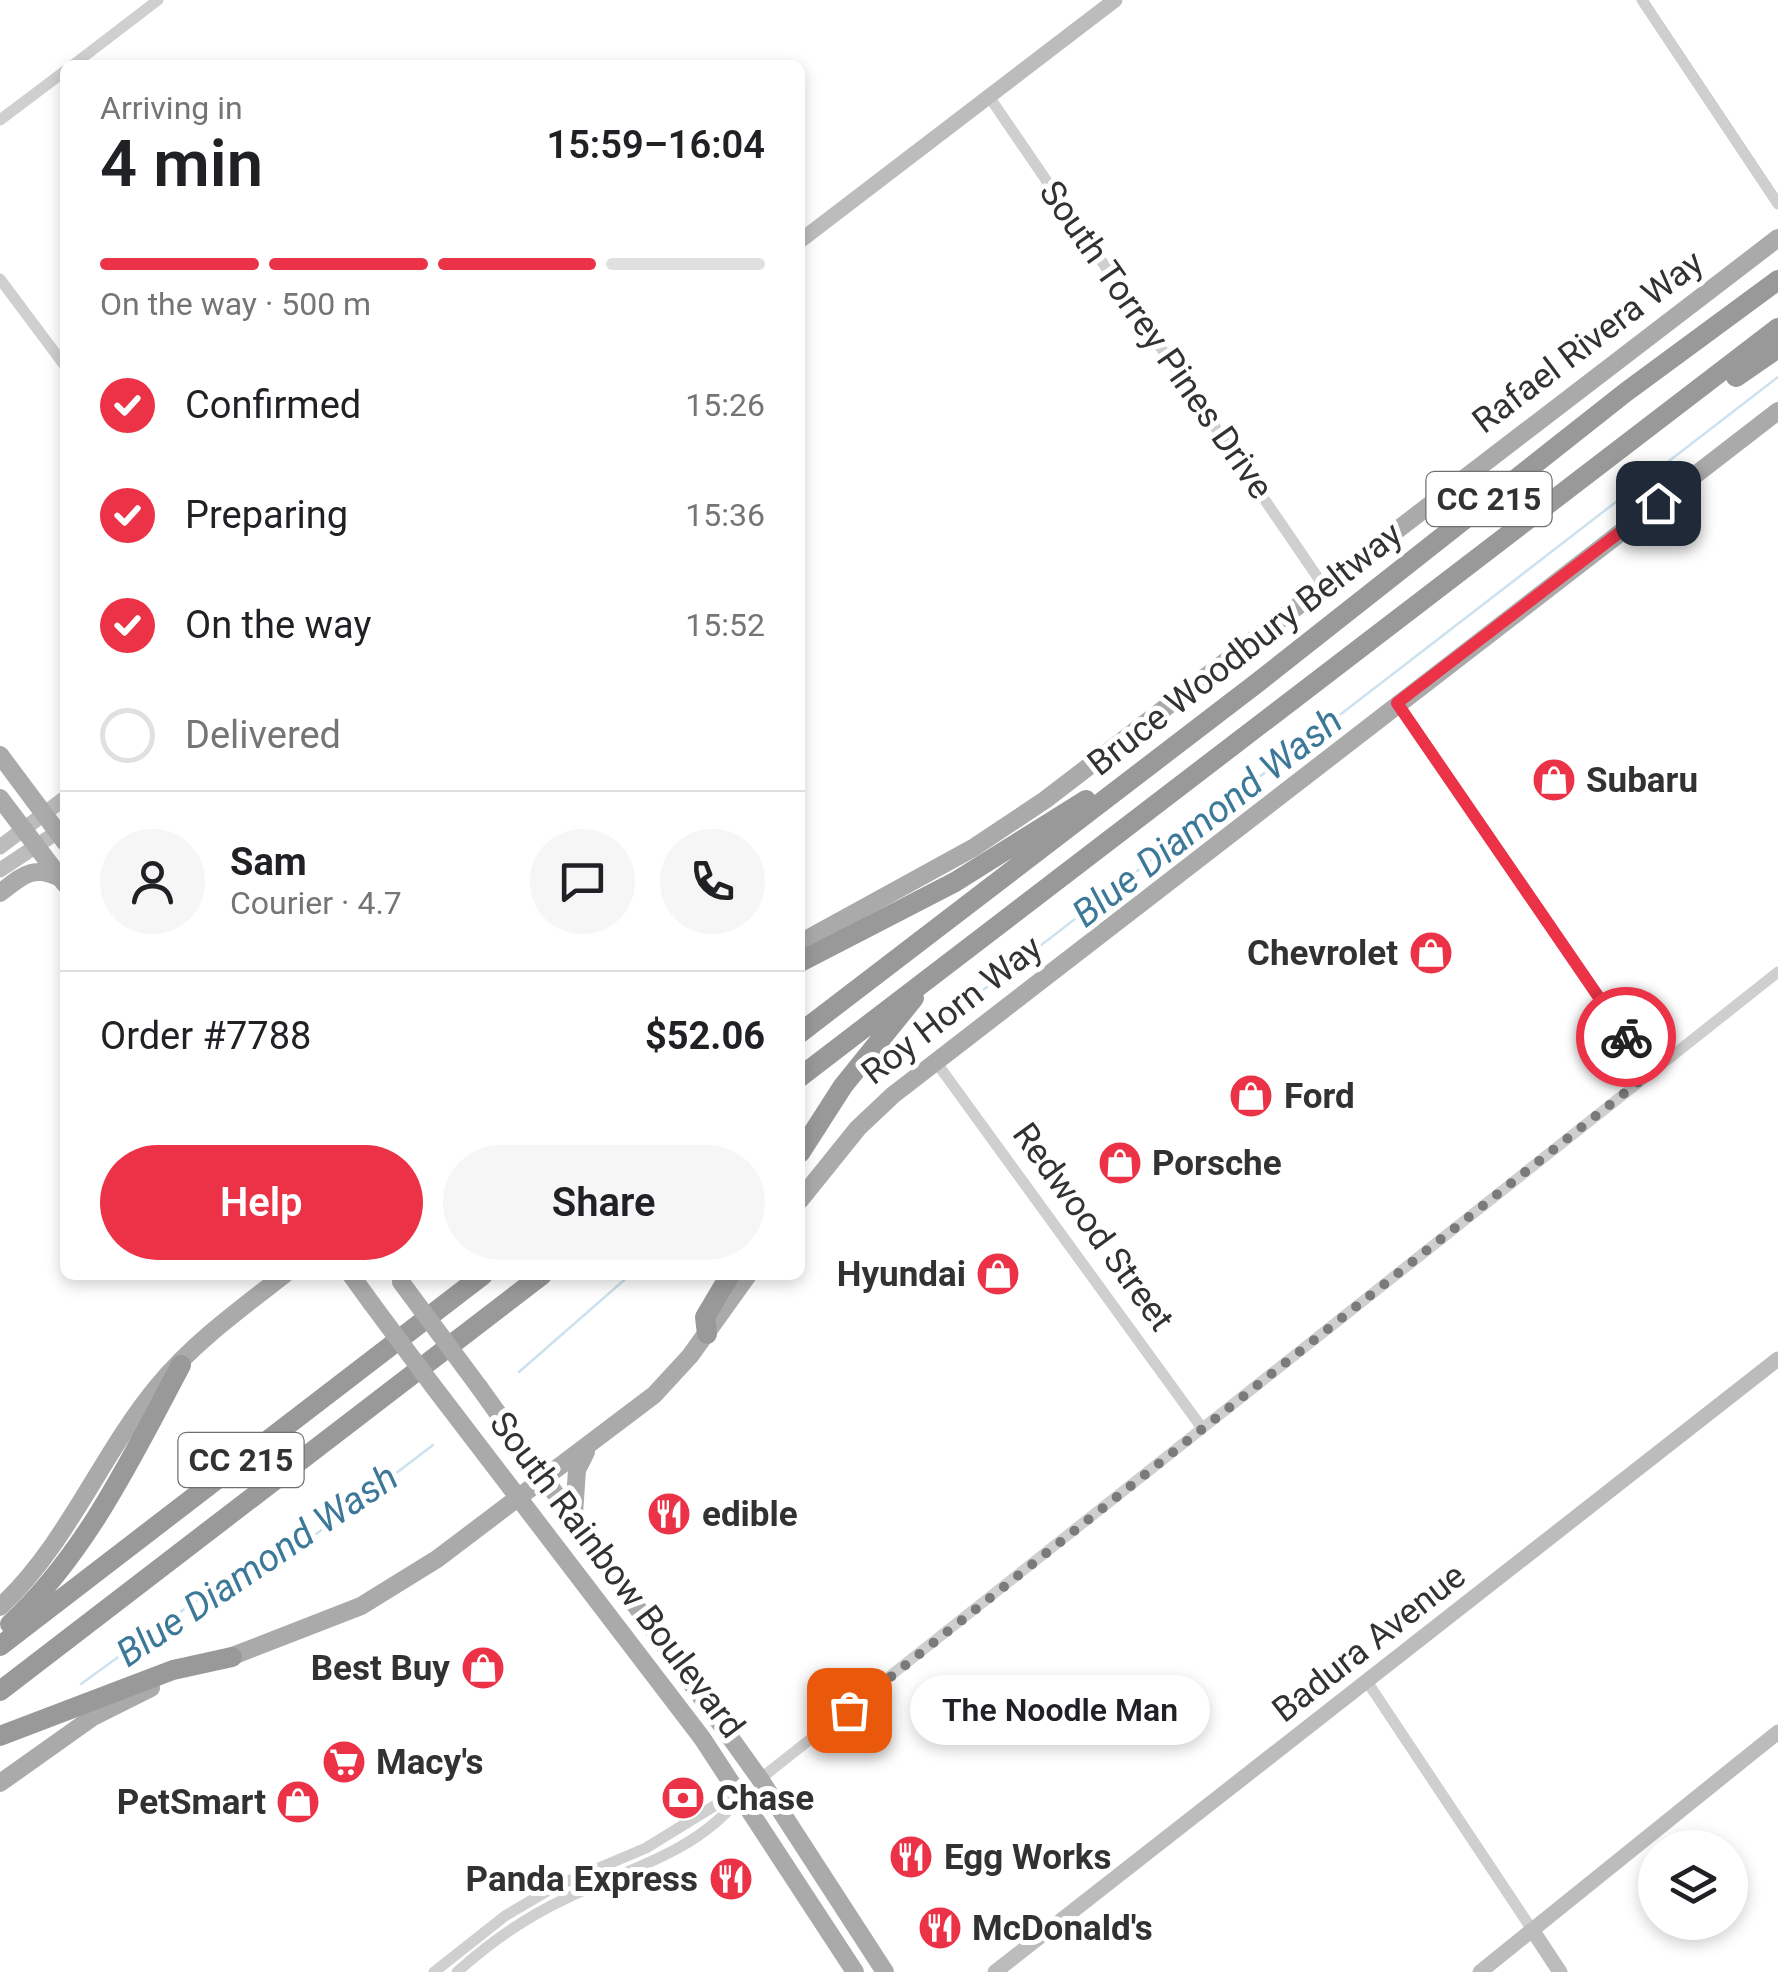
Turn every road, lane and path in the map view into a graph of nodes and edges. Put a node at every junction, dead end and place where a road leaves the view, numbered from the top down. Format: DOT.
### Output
graph roads {
  1 [pos="158,0"];
  2 [pos="1114,0"];
  3 [pos="1642,0"];
  4 [pos="80,60"];
  5 [pos="60,75"];
  6 [pos="988,96"];
  7 [pos="0,120"];
  8 [pos="1778,204"];
  9 [pos="805,237"];
  10 [pos="1778,238"];
  11 [pos="1778,270"];
  12 [pos="0,280"];
  13 [pos="1778,280"];
  14 [pos="1724,319"];
  15 [pos="1778,328"];
  16 [pos="1778,348"];
  17 [pos="60,359"];
  18 [pos="1778,411"];
  19 [pos="1588,472"];
  20 [pos="1322,585"];
  21 [pos="1397,703"];
  22 [pos="0,755"];
  23 [pos="1129,782"];
  24 [pos="0,798"];
  25 [pos="60,802"];
  26 [pos="45,814"];
  27 [pos="60,831"];
  28 [pos="60,834"];
  29 [pos="28,837"];
  30 [pos="0,847"];
  31 [pos="0,870"];
  32 [pos="60,878"];
  33 [pos="60,880"];
  34 [pos="0,893"];
  35 [pos="805,940"];
  36 [pos="805,959"];
  37 [pos="1778,972"];
  38 [pos="926,980"];
  39 [pos="805,1029"];
  40 [pos="936,1062"];
  41 [pos="1651,1072"];
  42 [pos="805,1073"];
  43 [pos="805,1145"];
  44 [pos="805,1194"];
  45 [pos="269,1280"];
  46 [pos="277,1280"];
  47 [pos="355,1280"];
  48 [pos="399,1280"];
  49 [pos="476,1280"];
  50 [pos="535,1280"];
  51 [pos="727,1280"];
  52 [pos="745,1280"];
  53 [pos="254,1298"];
  54 [pos="707,1334"];
  55 [pos="1778,1359"];
  56 [pos="181,1365"];
  57 [pos="1202,1428"];
  58 [pos="588,1447"];
  59 [pos="547,1478"];
  60 [pos="518,1500"];
  61 [pos="574,1514"];
  62 [pos="0,1607"];
  63 [pos="0,1634"];
  64 [pos="0,1646"];
  65 [pos="232,1657"];
  66 [pos="1368,1684"];
  67 [pos="0,1691"];
  68 [pos="1778,1732"];
  69 [pos="0,1736"];
  70 [pos="702,1738"];
  71 [pos="760,1779"];
  72 [pos="0,1783"];
  73 [pos="742,1794"];
  74 [pos="792,1828"];
  75 [pos="1532,1931"];
  76 [pos="434,1972"];
  77 [pos="457,1972"];
  78 [pos="855,1972"];
  79 [pos="884,1972"];
  80 [pos="995,1972"];
  81 [pos="1480,1972"];
  82 [pos="1560,1972"];
  1 -- 4 [label="street"];
  2 -- 6 [label="main road"];
  3 -- 8 [label="street"];
  5 -- 7 [label="street"];
  6 -- 9 [label="main road"];
  6 -- 20 [label="street, South Torrey Pines Drive"];
  10 -- 20 [label="main road, Rafael Rivera Way"];
  11 -- 14 [label="highway"];
  12 -- 17 [label="street"];
  13 -- 14 [label="highway, Bruce Woodbury Beltway / CC 215"];
  14 -- 23 [label="highway, Bruce Woodbury Beltway / CC 215"];
  15 -- 19 [label="highway, Bruce Woodbury Beltway / CC 215"];
  16 -- 19 [label="highway"];
  18 -- 21 [label="main road, Roy Horn Way"];
  19 -- 38 [label="highway, Bruce Woodbury Beltway / CC 215"];
  20 -- 35 [label="main road, Rafael Rivera Way"];
  21 -- 40 [label="main road, Roy Horn Way"];
  21 -- 41 [label="street"];
  22 -- 26 [label="main road"];
  23 -- 36 [label="highway"];
  23 -- 39 [label="highway, Bruce Woodbury Beltway / CC 215"];
  24 -- 29 [label="main road"];
  25 -- 26 [label="main road"];
  26 -- 27 [label="main road"];
  26 -- 29 [label="main road"];
  28 -- 29 [label="main road"];
  29 -- 30 [label="main road"];
  29 -- 31 [label="main road"];
  29 -- 32 [label="main road"];
  33 -- 34 [label="main road"];
  37 -- 41 [label="street"];
  38 -- 42 [label="highway, Bruce Woodbury Beltway / CC 215"];
  38 -- 43 [label="highway"];
  40 -- 44 [label="main road, Roy Horn Way"];
  40 -- 57 [label="street, Redwood Street"];
  41 -- 57 [label="street"];
  45 -- 53 [label="main road"];
  46 -- 53 [label="main road"];
  47 -- 60 [label="main road, South Rainbow Boulevard, bridge"];
  48 -- 59 [label="main road, South Rainbow Boulevard, bridge"];
  49 -- 64 [label="highway, CC 215"];
  50 -- 67 [label="highway, CC 215"];
  51 -- 54 [label="highway"];
  52 -- 54 [label="main road"];
  53 -- 56 [label="main road"];
  54 -- 58 [label="main road"];
  55 -- 66 [label="main road, Badura Avenue"];
  56 -- 62 [label="main road"];
  56 -- 63 [label="highway"];
  57 -- 71 [label="street"];
  58 -- 59 [label="main road"];
  58 -- 61 [label="main road"];
  59 -- 60 [label="main road"];
  59 -- 61 [label="main road, South Rainbow Boulevard"];
  60 -- 65 [label="main road"];
  60 -- 70 [label="main road, South Rainbow Boulevard"];
  61 -- 71 [label="main road, South Rainbow Boulevard"];
  65 -- 69 [label="highway"];
  65 -- 72 [label="main road"];
  66 -- 75 [label="street"];
  66 -- 80 [label="main road, Badura Avenue"];
  68 -- 75 [label="main road"];
  70 -- 71 [label="main road"];
  70 -- 73 [label="main road, South Rainbow Boulevard"];
  71 -- 74 [label="main road, South Rainbow Boulevard"];
  73 -- 74 [label="main road"];
  73 -- 76 [label="street"];
  73 -- 77 [label="street"];
  73 -- 78 [label="main road, South Rainbow Boulevard"];
  74 -- 79 [label="main road, South Rainbow Boulevard"];
  75 -- 81 [label="main road"];
  75 -- 82 [label="main road"];
}
